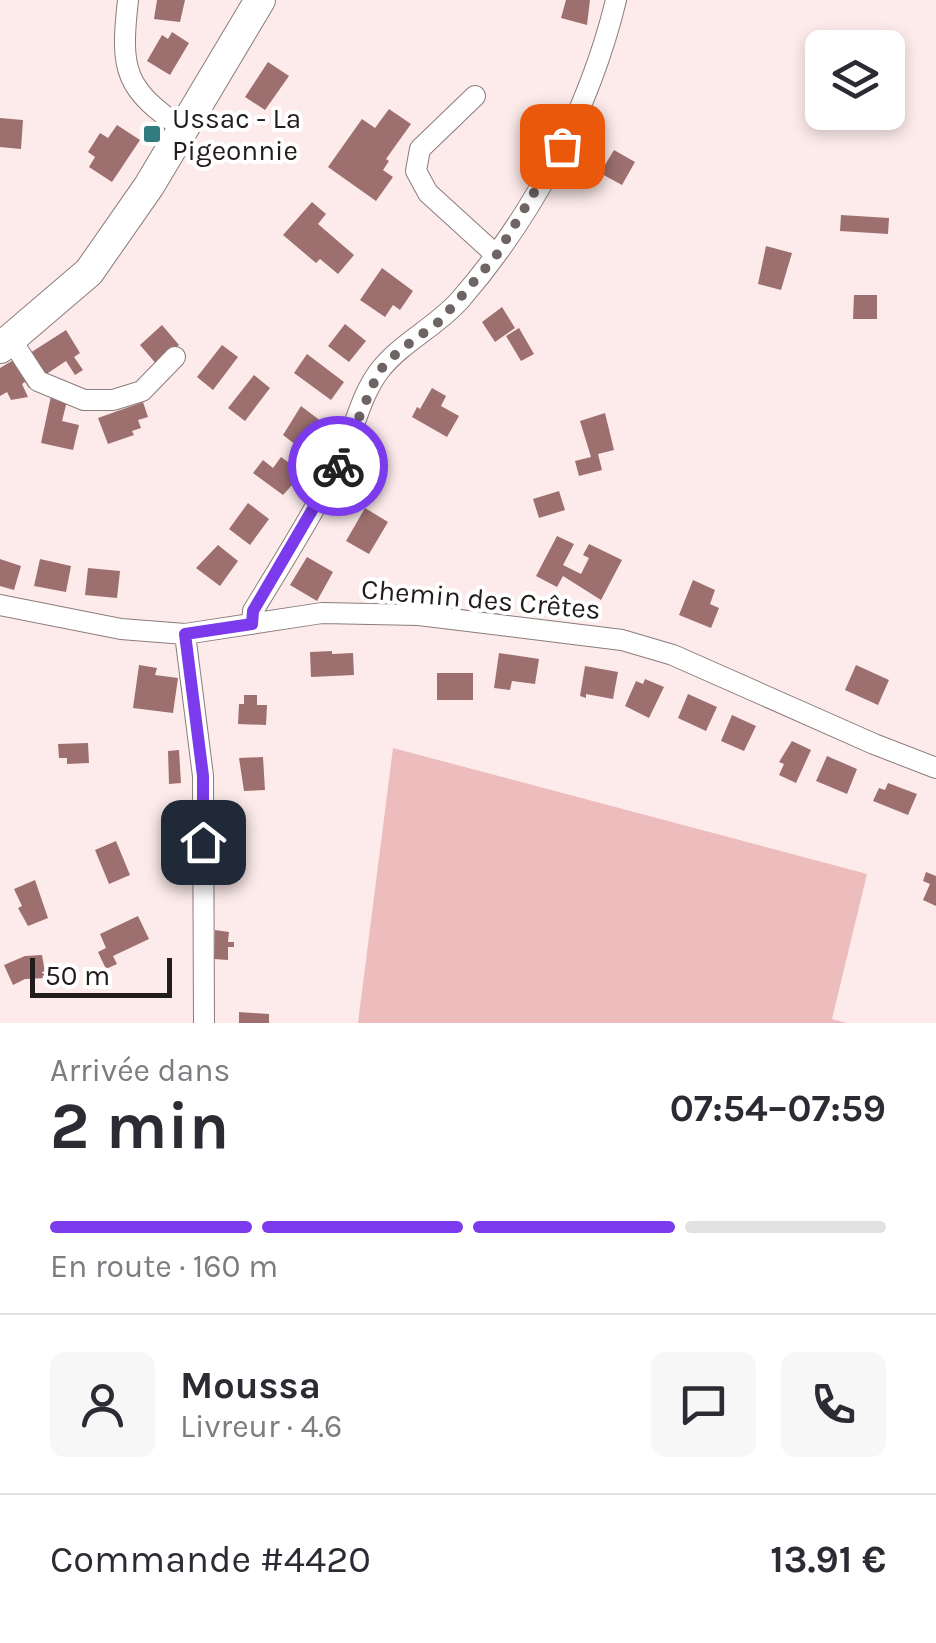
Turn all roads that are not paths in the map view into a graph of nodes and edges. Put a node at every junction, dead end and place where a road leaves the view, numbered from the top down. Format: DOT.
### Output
graph roads {
  1 [pos="128,0"];
  2 [pos="260,0"];
  3 [pos="616,0"];
  4 [pos="475,96"];
  5 [pos="184,130"];
  6 [pos="496,256"];
  7 [pos="6,344"];
  8 [pos="176,357"];
  9 [pos="0,604"];
  10 [pos="252,624"];
  11 [pos="185,634"];
  12 [pos="936,768"];
  13 [pos="204,1023"];
  1 -- 5 [label="street"];
  2 -- 5 [label="main road"];
  3 -- 6 [label="street"];
  4 -- 6 [label="street"];
  5 -- 7 [label="main road"];
  6 -- 10 [label="street"];
  7 -- 8 [label="street"];
  9 -- 11 [label="street, Chemin des Crêtes"];
  10 -- 11 [label="street, Chemin des Crêtes"];
  10 -- 12 [label="street, Chemin des Crêtes"];
  11 -- 13 [label="street"];
}
